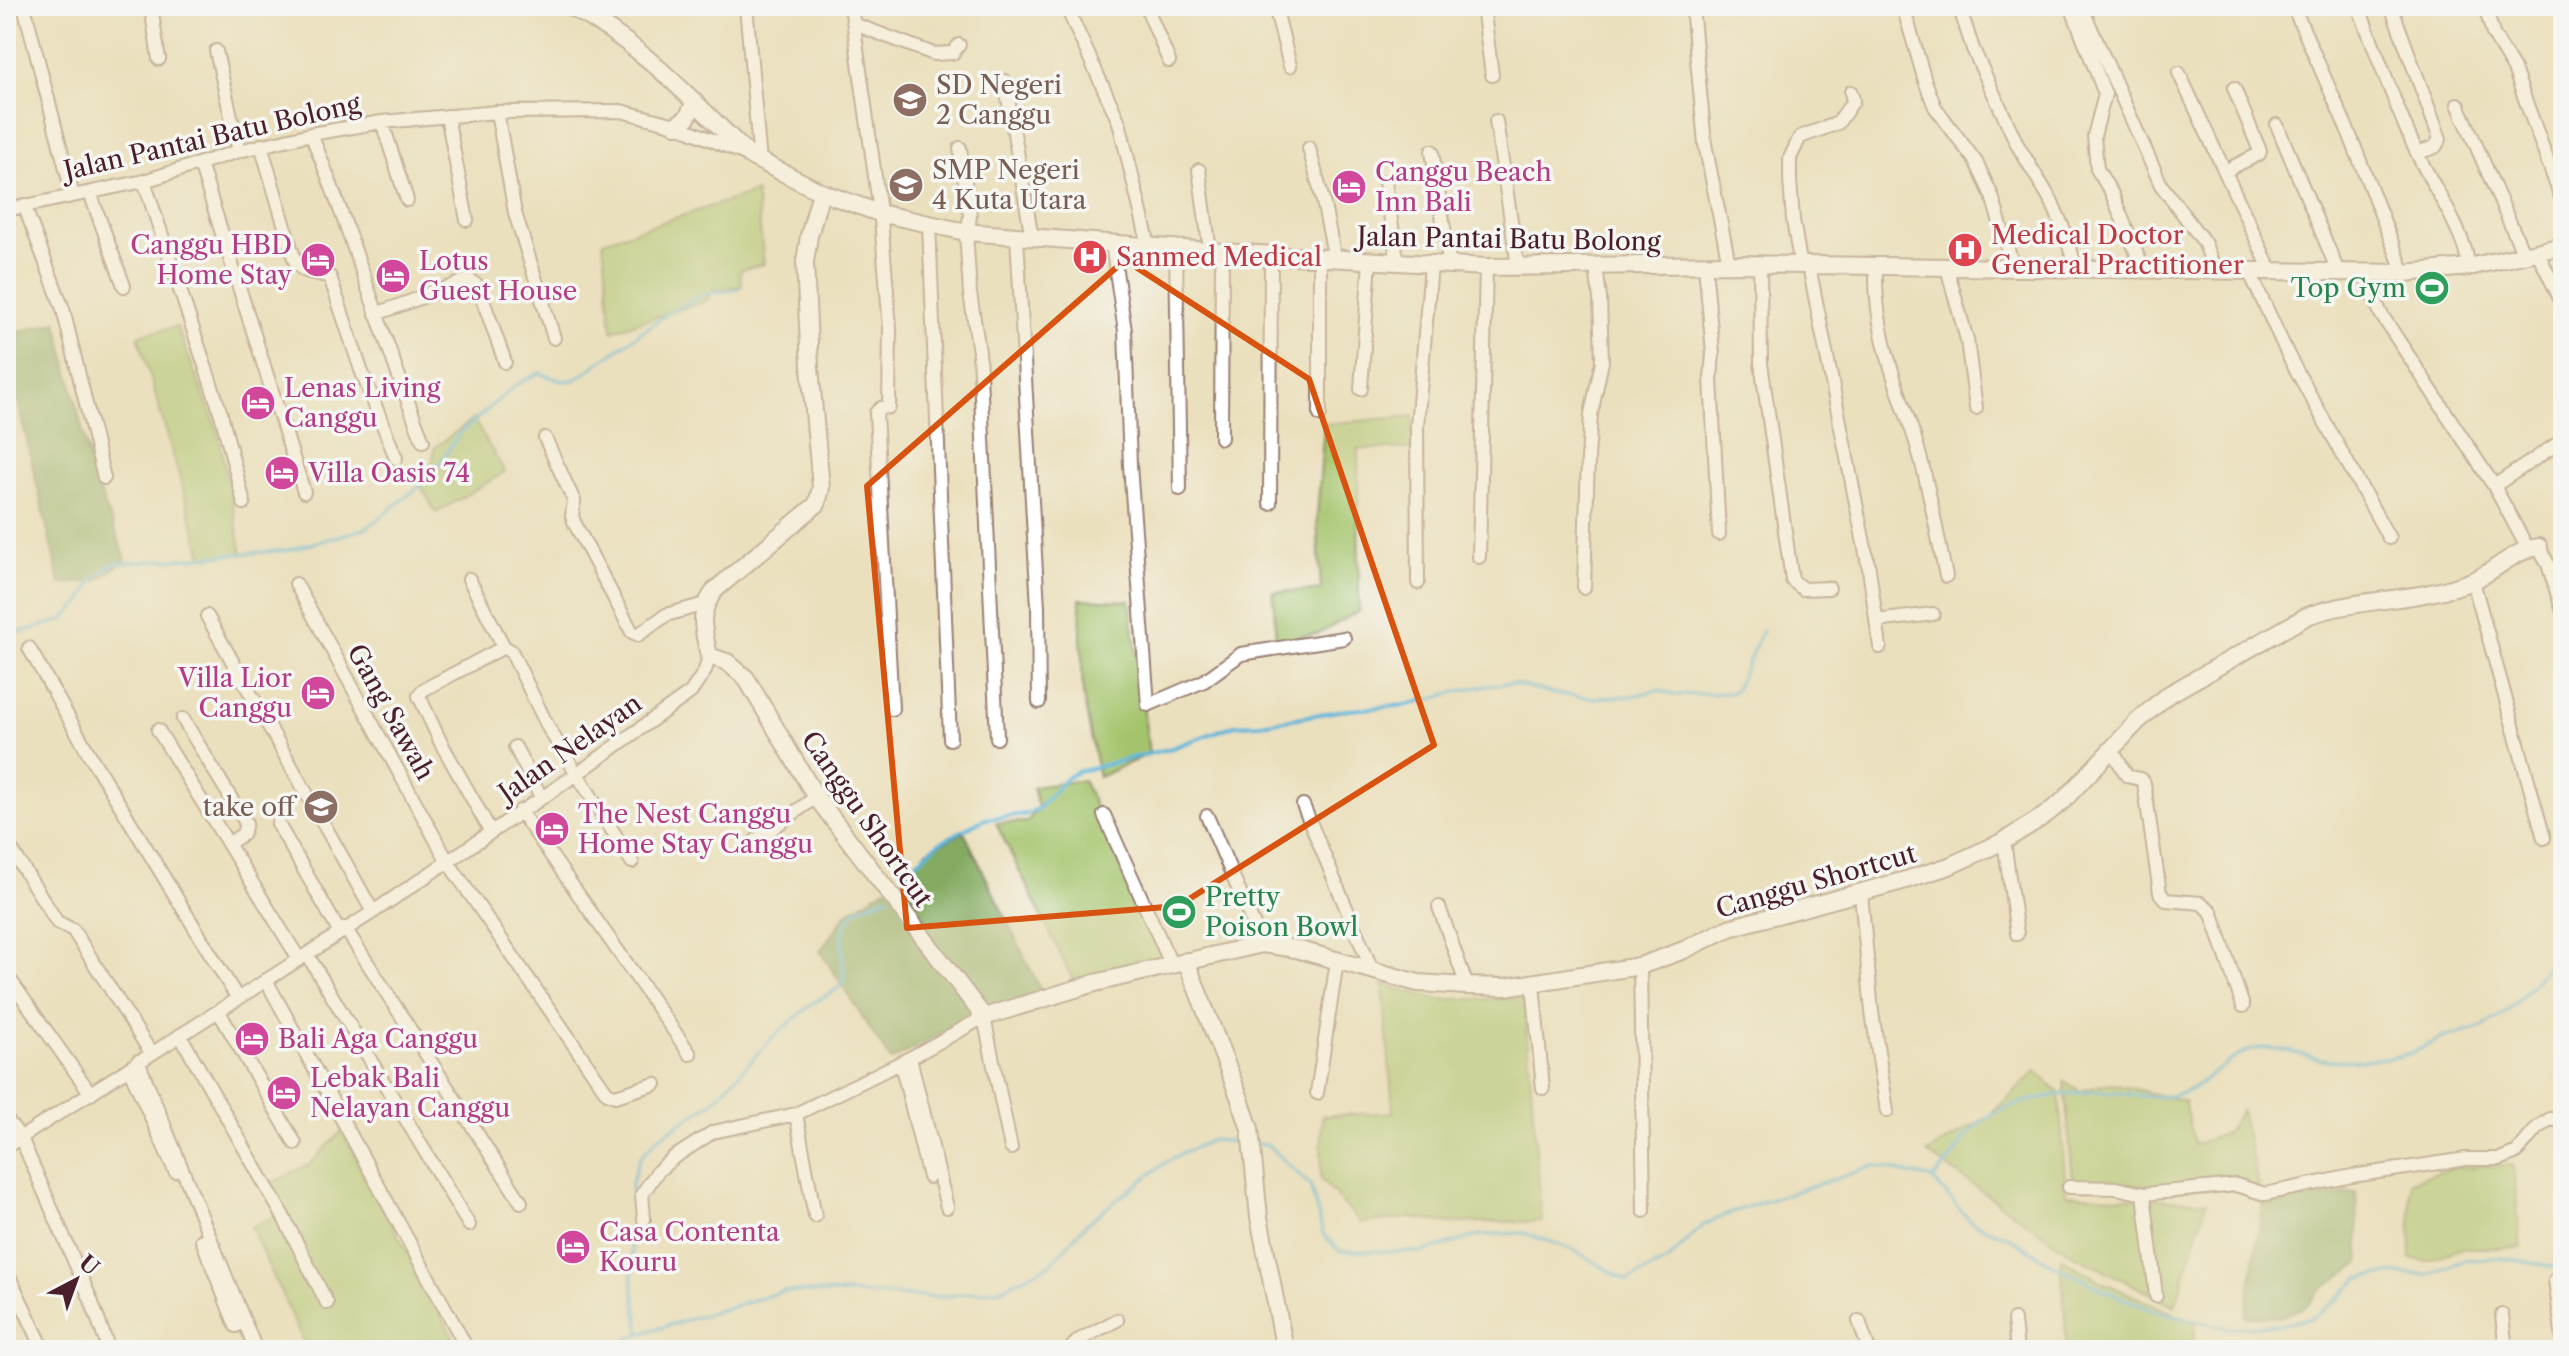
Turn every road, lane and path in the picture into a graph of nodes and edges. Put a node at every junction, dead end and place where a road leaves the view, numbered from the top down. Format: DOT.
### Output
graph roads {
  1 [pos="24,6"];
  2 [pos="151,6"];
  3 [pos="569,6"];
  4 [pos="746,6"];
  5 [pos="851,6"];
  6 [pos="1066,6"];
  7 [pos="1146,6"];
  8 [pos="1275,6"];
  9 [pos="1483,6"];
  10 [pos="1692,6"];
  11 [pos="1903,6"];
  12 [pos="1959,6"];
  13 [pos="2071,6"];
  14 [pos="2081,6"];
  15 [pos="2293,6"];
  16 [pos="2358,6"];
  17 [pos="2391,6"];
  18 [pos="2485,6"];
  19 [pos="2561,6"];
  20 [pos="2563,13"];
  21 [pos="854,24"];
  22 [pos="959,45"];
  23 [pos="216,51"];
  24 [pos="159,59"];
  25 [pos="1169,61"];
  26 [pos="1290,66"];
  27 [pos="2179,73"];
  28 [pos="1492,75"];
  29 [pos="1005,81"];
  30 [pos="2234,88"];
  31 [pos="1851,92"];
  32 [pos="695,102"];
  33 [pos="2458,104"];
  34 [pos="497,112"];
  35 [pos="447,116"];
  36 [pos="1496,121"];
  37 [pos="382,122"];
  38 [pos="676,125"];
  39 [pos="2277,125"];
  40 [pos="311,134"];
  41 [pos="261,145"];
  42 [pos="960,148"];
  43 [pos="1309,148"];
  44 [pos="239,151"];
  45 [pos="1432,151"];
  46 [pos="2417,153"];
  47 [pos="755,159"];
  48 [pos="200,164"];
  49 [pos="1199,170"];
  50 [pos="2225,171"];
  51 [pos="144,181"];
  52 [pos="1385,182"];
  53 [pos="821,192"];
  54 [pos="90,193"];
  55 [pos="73,196"];
  56 [pos="407,200"];
  57 [pos="2563,203"];
  58 [pos="24,205"];
  59 [pos="6,210"];
  60 [pos="879,213"];
  61 [pos="467,220"];
  62 [pos="929,224"];
  63 [pos="967,232"];
  64 [pos="1024,237"];
  65 [pos="1112,244"];
  66 [pos="1149,246"];
  67 [pos="2563,246"];
  68 [pos="1176,248"];
  69 [pos="1216,251"];
  70 [pos="2531,254"];
  71 [pos="1271,255"];
  72 [pos="1328,259"];
  73 [pos="1370,260"];
  74 [pos="1398,264"];
  75 [pos="1729,264"];
  76 [pos="1431,265"];
  77 [pos="1705,265"];
  78 [pos="1760,265"];
  79 [pos="1450,266"];
  80 [pos="1805,266"];
  81 [pos="1486,267"];
  82 [pos="1518,267"];
  83 [pos="1596,267"];
  84 [pos="1876,267"];
  85 [pos="2469,267"];
  86 [pos="1947,268"];
  87 [pos="2014,270"];
  88 [pos="2077,271"];
  89 [pos="2144,271"];
  90 [pos="2216,272"];
  91 [pos="2250,273"];
  92 [pos="2272,273"];
  93 [pos="2404,273"];
  94 [pos="2339,274"];
  95 [pos="2364,274"];
  96 [pos="124,286"];
  97 [pos="2563,305"];
  98 [pos="376,314"];
  99 [pos="554,338"];
  100 [pos="505,362"];
  101 [pos="1361,389"];
  102 [pos="1976,408"];
  103 [pos="1320,415"];
  104 [pos="545,438"];
  105 [pos="1221,438"];
  106 [pos="2563,440"];
  107 [pos="423,441"];
  108 [pos="396,458"];
  109 [pos="104,478"];
  110 [pos="2494,486"];
  111 [pos="1180,489"];
  112 [pos="304,492"];
  113 [pos="244,503"];
  114 [pos="1270,503"];
  115 [pos="1719,534"];
  116 [pos="2389,538"];
  117 [pos="2533,548"];
  118 [pos="1479,557"];
  119 [pos="1946,576"];
  120 [pos="469,579"];
  121 [pos="2473,581"];
  122 [pos="1418,583"];
  123 [pos="296,584"];
  124 [pos="1584,588"];
  125 [pos="1829,588"];
  126 [pos="705,604"];
  127 [pos="2563,612"];
  128 [pos="1933,614"];
  129 [pos="207,616"];
  130 [pos="1876,621"];
  131 [pos="1344,638"];
  132 [pos="504,647"];
  133 [pos="1880,647"];
  134 [pos="29,648"];
  135 [pos="709,656"];
  136 [pos="1039,702"];
  137 [pos="892,709"];
  138 [pos="183,719"];
  139 [pos="158,730"];
  140 [pos="997,738"];
  141 [pos="950,739"];
  142 [pos="515,747"];
  143 [pos="2112,750"];
  144 [pos="577,774"];
  145 [pos="541,797"];
  146 [pos="816,797"];
  147 [pos="1303,805"];
  148 [pos="520,811"];
  149 [pos="1104,815"];
  150 [pos="1207,816"];
  151 [pos="278,824"];
  152 [pos="491,832"];
  153 [pos="2544,838"];
  154 [pos="6,841"];
  155 [pos="755,841"];
  156 [pos="2004,841"];
  157 [pos="228,844"];
  158 [pos="448,862"];
  159 [pos="632,862"];
  160 [pos="1861,893"];
  161 [pos="1439,907"];
  162 [pos="373,912"];
  163 [pos="342,930"];
  164 [pos="2017,934"];
  165 [pos="1262,944"];
  166 [pos="303,957"];
  167 [pos="1337,961"];
  168 [pos="1179,964"];
  169 [pos="1640,966"];
  170 [pos="1373,972"];
  171 [pos="6,974"];
  172 [pos="266,980"];
  173 [pos="1533,984"];
  174 [pos="1467,986"];
  175 [pos="238,999"];
  176 [pos="2243,1006"];
  177 [pos="219,1012"];
  178 [pos="984,1017"];
  179 [pos="180,1035"];
  180 [pos="151,1053"];
  181 [pos="690,1054"];
  182 [pos="906,1060"];
  183 [pos="134,1065"];
  184 [pos="655,1084"];
  185 [pos="1543,1088"];
  186 [pos="1317,1093"];
  187 [pos="91,1094"];
  188 [pos="1887,1111"];
  189 [pos="796,1114"];
  190 [pos="6,1119"];
  191 [pos="2563,1122"];
  192 [pos="21,1138"];
  193 [pos="295,1143"];
  194 [pos="6,1147"];
  195 [pos="1011,1148"];
  196 [pos="929,1177"];
  197 [pos="2069,1187"];
  198 [pos="2144,1194"];
  199 [pos="521,1202"];
  200 [pos="947,1207"];
  201 [pos="1644,1211"];
  202 [pos="815,1216"];
  203 [pos="644,1219"];
  204 [pos="469,1225"];
  205 [pos="6,1270"];
  206 [pos="2555,1280"];
  207 [pos="2156,1296"];
  208 [pos="327,1303"];
  209 [pos="2502,1315"];
  210 [pos="1117,1320"];
  211 [pos="2014,1320"];
  212 [pos="1859,1321"];
  213 [pos="236,1326"];
  214 [pos="2563,1340"];
  215 [pos="44,1350"];
  216 [pos="109,1350"];
  217 [pos="256,1350"];
  218 [pos="468,1350"];
  219 [pos="1074,1350"];
  220 [pos="1285,1350"];
  221 [pos="1869,1350"];
  222 [pos="2017,1350"];
  223 [pos="2506,1350"];
  1 -- 55 [label="street"];
  2 -- 24 [label="street"];
  3 -- 32 [label="street"];
  4 -- 47 [label="street"];
  5 -- 21 [label="street"];
  6 -- 66 [label="street"];
  7 -- 25 [label="street"];
  8 -- 26 [label="street"];
  9 -- 28 [label="street"];
  10 -- 75 [label="street"];
  11 -- 87 [label="street"];
  12 -- 88 [label="street"];
  13 -- 89 [label="street"];
  14 -- 90 [label="street"];
  15 -- 93 [label="street"];
  16 -- 46 [label="street"];
  17 -- 46 [label="street"];
  18 -- 57 [label="street"];
  19 -- 20 [label="street"];
  21 -- 22 [label="street"];
  21 -- 60 [label="street"];
  23 -- 44 [label="street"];
  27 -- 50 [label="street"];
  29 -- 64 [label="street"];
  30 -- 50 [label="street"];
  31 -- 80 [label="street"];
  32 -- 38 [label="street"];
  32 -- 47 [label="street"];
  33 -- 70 [label="street"];
  34 -- 35 [label="street, Jalan Pantai Batu Bolong"];
  34 -- 38 [label="street, Jalan Pantai Batu Bolong"];
  34 -- 99 [label="street"];
  35 -- 37 [label="street, Jalan Pantai Batu Bolong"];
  35 -- 61 [label="street"];
  36 -- 82 [label="street"];
  37 -- 40 [label="street, Jalan Pantai Batu Bolong"];
  37 -- 56 [label="street"];
  38 -- 47 [label="street, Jalan Pantai Batu Bolong"];
  39 -- 94 [label="street"];
  40 -- 41 [label="street, Jalan Pantai Batu Bolong"];
  40 -- 98 [label="street"];
  41 -- 44 [label="street, Jalan Pantai Batu Bolong"];
  41 -- 108 [label="street"];
  42 -- 63 [label="street"];
  43 -- 72 [label="street"];
  44 -- 48 [label="street, Jalan Pantai Batu Bolong"];
  45 -- 79 [label="street"];
  46 -- 85 [label="street"];
  47 -- 53 [label="street, Jalan Pantai Batu Bolong"];
  48 -- 51 [label="street, Jalan Pantai Batu Bolong"];
  48 -- 112 [label="street"];
  49 -- 69 [label="street"];
  50 -- 92 [label="street"];
  51 -- 54 [label="street, Jalan Pantai Batu Bolong"];
  51 -- 113 [label="street"];
  52 -- 74 [label="street"];
  53 -- 60 [label="street, Jalan Pantai Batu Bolong"];
  53 -- 126 [label="street"];
  54 -- 55 [label="street, Jalan Pantai Batu Bolong"];
  54 -- 96 [label="street"];
  55 -- 58 [label="street, Jalan Pantai Batu Bolong"];
  58 -- 59 [label="street, Jalan Pantai Batu Bolong"];
  58 -- 109 [label="street"];
  60 -- 62 [label="street, Jalan Pantai Batu Bolong"];
  60 -- 137 [label="street"];
  62 -- 63 [label="street, Jalan Pantai Batu Bolong"];
  62 -- 141 [label="street"];
  63 -- 64 [label="street, Jalan Pantai Batu Bolong"];
  63 -- 140 [label="street"];
  64 -- 65 [label="street, Jalan Pantai Batu Bolong"];
  64 -- 136 [label="street"];
  65 -- 66 [label="street, Jalan Pantai Batu Bolong"];
  65 -- 131 [label="street"];
  66 -- 68 [label="street, Jalan Pantai Batu Bolong"];
  67 -- 70 [label="street, Jalan Pantai Batu Bolong"];
  68 -- 69 [label="street, Jalan Pantai Batu Bolong"];
  68 -- 111 [label="street"];
  69 -- 71 [label="street, Jalan Pantai Batu Bolong"];
  69 -- 105 [label="street"];
  70 -- 85 [label="street, Jalan Pantai Batu Bolong"];
  70 -- 97 [label="street"];
  71 -- 72 [label="street, Jalan Pantai Batu Bolong"];
  71 -- 114 [label="street"];
  72 -- 73 [label="street, Jalan Pantai Batu Bolong"];
  72 -- 103 [label="street"];
  73 -- 74 [label="street, Jalan Pantai Batu Bolong"];
  73 -- 101 [label="street"];
  74 -- 76 [label="street, Jalan Pantai Batu Bolong"];
  75 -- 77 [label="street, Jalan Pantai Batu Bolong"];
  75 -- 78 [label="street, Jalan Pantai Batu Bolong"];
  76 -- 79 [label="street, Jalan Pantai Batu Bolong"];
  76 -- 122 [label="street"];
  77 -- 83 [label="street, Jalan Pantai Batu Bolong"];
  77 -- 115 [label="street"];
  78 -- 80 [label="street, Jalan Pantai Batu Bolong"];
  78 -- 125 [label="street"];
  79 -- 81 [label="street, Jalan Pantai Batu Bolong"];
  80 -- 84 [label="street, Jalan Pantai Batu Bolong"];
  80 -- 130 [label="street"];
  81 -- 82 [label="street, Jalan Pantai Batu Bolong"];
  81 -- 118 [label="street"];
  82 -- 83 [label="street, Jalan Pantai Batu Bolong"];
  83 -- 124 [label="street"];
  84 -- 86 [label="street, Jalan Pantai Batu Bolong"];
  84 -- 119 [label="street"];
  85 -- 93 [label="street, Jalan Pantai Batu Bolong"];
  86 -- 87 [label="street, Jalan Pantai Batu Bolong"];
  86 -- 102 [label="street"];
  87 -- 88 [label="street, Jalan Pantai Batu Bolong"];
  88 -- 89 [label="street, Jalan Pantai Batu Bolong"];
  89 -- 90 [label="street, Jalan Pantai Batu Bolong"];
  90 -- 91 [label="street, Jalan Pantai Batu Bolong"];
  91 -- 92 [label="street, Jalan Pantai Batu Bolong"];
  91 -- 116 [label="street"];
  92 -- 94 [label="street, Jalan Pantai Batu Bolong"];
  93 -- 95 [label="street, Jalan Pantai Batu Bolong"];
  94 -- 95 [label="street, Jalan Pantai Batu Bolong"];
  95 -- 110 [label="street"];
  98 -- 100 [label="street"];
  98 -- 107 [label="street"];
  104 -- 126 [label="street"];
  106 -- 110 [label="street"];
  110 -- 117 [label="street"];
  117 -- 121 [label="street, Canggu Shortcut"];
  117 -- 127 [label="street"];
  120 -- 132 [label="street"];
  121 -- 143 [label="street, Canggu Shortcut"];
  121 -- 153 [label="street"];
  123 -- 158 [label="street, Gang Sawah"];
  126 -- 135 [label="street"];
  128 -- 130 [label="street"];
  129 -- 162 [label="street"];
  130 -- 133 [label="street"];
  132 -- 144 [label="street"];
  132 -- 152 [label="street"];
  134 -- 175 [label="street"];
  135 -- 144 [label="street, Jalan Nelayan"];
  135 -- 146 [label="street, Canggu Shortcut"];
  138 -- 157 [label="street"];
  139 -- 157 [label="street"];
  142 -- 145 [label="street"];
  143 -- 156 [label="street, Canggu Shortcut"];
  143 -- 176 [label="street"];
  144 -- 145 [label="street, Jalan Nelayan"];
  144 -- 159 [label="street"];
  145 -- 148 [label="street, Jalan Nelayan"];
  146 -- 155 [label="street"];
  146 -- 178 [label="street, Canggu Shortcut"];
  147 -- 170 [label="street"];
  148 -- 152 [label="street, Jalan Nelayan"];
  148 -- 181 [label="street"];
  149 -- 168 [label="street"];
  150 -- 165 [label="street"];
  151 -- 163 [label="street"];
  152 -- 158 [label="street, Jalan Nelayan"];
  154 -- 180 [label="street"];
  156 -- 160 [label="street, Canggu Shortcut"];
  156 -- 164 [label="street"];
  157 -- 166 [label="street"];
  158 -- 162 [label="street, Jalan Nelayan"];
  158 -- 184 [label="street, Gang Sawah"];
  160 -- 169 [label="street, Canggu Shortcut"];
  160 -- 188 [label="street"];
  161 -- 174 [label="street"];
  162 -- 163 [label="street, Jalan Nelayan"];
  163 -- 166 [label="street, Jalan Nelayan"];
  163 -- 199 [label="street"];
  165 -- 167 [label="street, Canggu Shortcut"];
  165 -- 168 [label="street, Canggu Shortcut"];
  166 -- 172 [label="street, Jalan Nelayan"];
  166 -- 204 [label="street"];
  167 -- 170 [label="street, Canggu Shortcut"];
  167 -- 186 [label="street"];
  168 -- 178 [label="street, Canggu Shortcut"];
  168 -- 220 [label="street"];
  169 -- 173 [label="street, Canggu Shortcut"];
  169 -- 201 [label="street"];
  170 -- 174 [label="street, Canggu Shortcut"];
  171 -- 187 [label="street"];
  172 -- 175 [label="street, Jalan Nelayan"];
  172 -- 218 [label="street"];
  173 -- 174 [label="street, Canggu Shortcut"];
  173 -- 185 [label="street"];
  175 -- 177 [label="street, Jalan Nelayan"];
  177 -- 179 [label="street, Jalan Nelayan"];
  177 -- 193 [label="street"];
  178 -- 182 [label="street, Canggu Shortcut"];
  178 -- 195 [label="street"];
  179 -- 180 [label="street, Jalan Nelayan"];
  179 -- 208 [label="street"];
  180 -- 183 [label="street, Jalan Nelayan"];
  182 -- 189 [label="street, Canggu Shortcut"];
  182 -- 196 [label="street"];
  182 -- 200 [label="street"];
  183 -- 187 [label="street, Jalan Nelayan"];
  183 -- 213 [label="street"];
  183 -- 217 [label="street"];
  187 -- 192 [label="street, Jalan Nelayan"];
  189 -- 202 [label="street"];
  189 -- 203 [label="street, Canggu Shortcut"];
  190 -- 192 [label="street"];
  191 -- 198 [label="street"];
  192 -- 194 [label="street, Jalan Nelayan"];
  192 -- 216 [label="street"];
  197 -- 198 [label="street"];
  198 -- 207 [label="street"];
  205 -- 215 [label="street"];
  206 -- 214 [label="street"];
  209 -- 223 [label="street"];
  210 -- 219 [label="street"];
  211 -- 222 [label="street"];
  212 -- 221 [label="street"];
}
